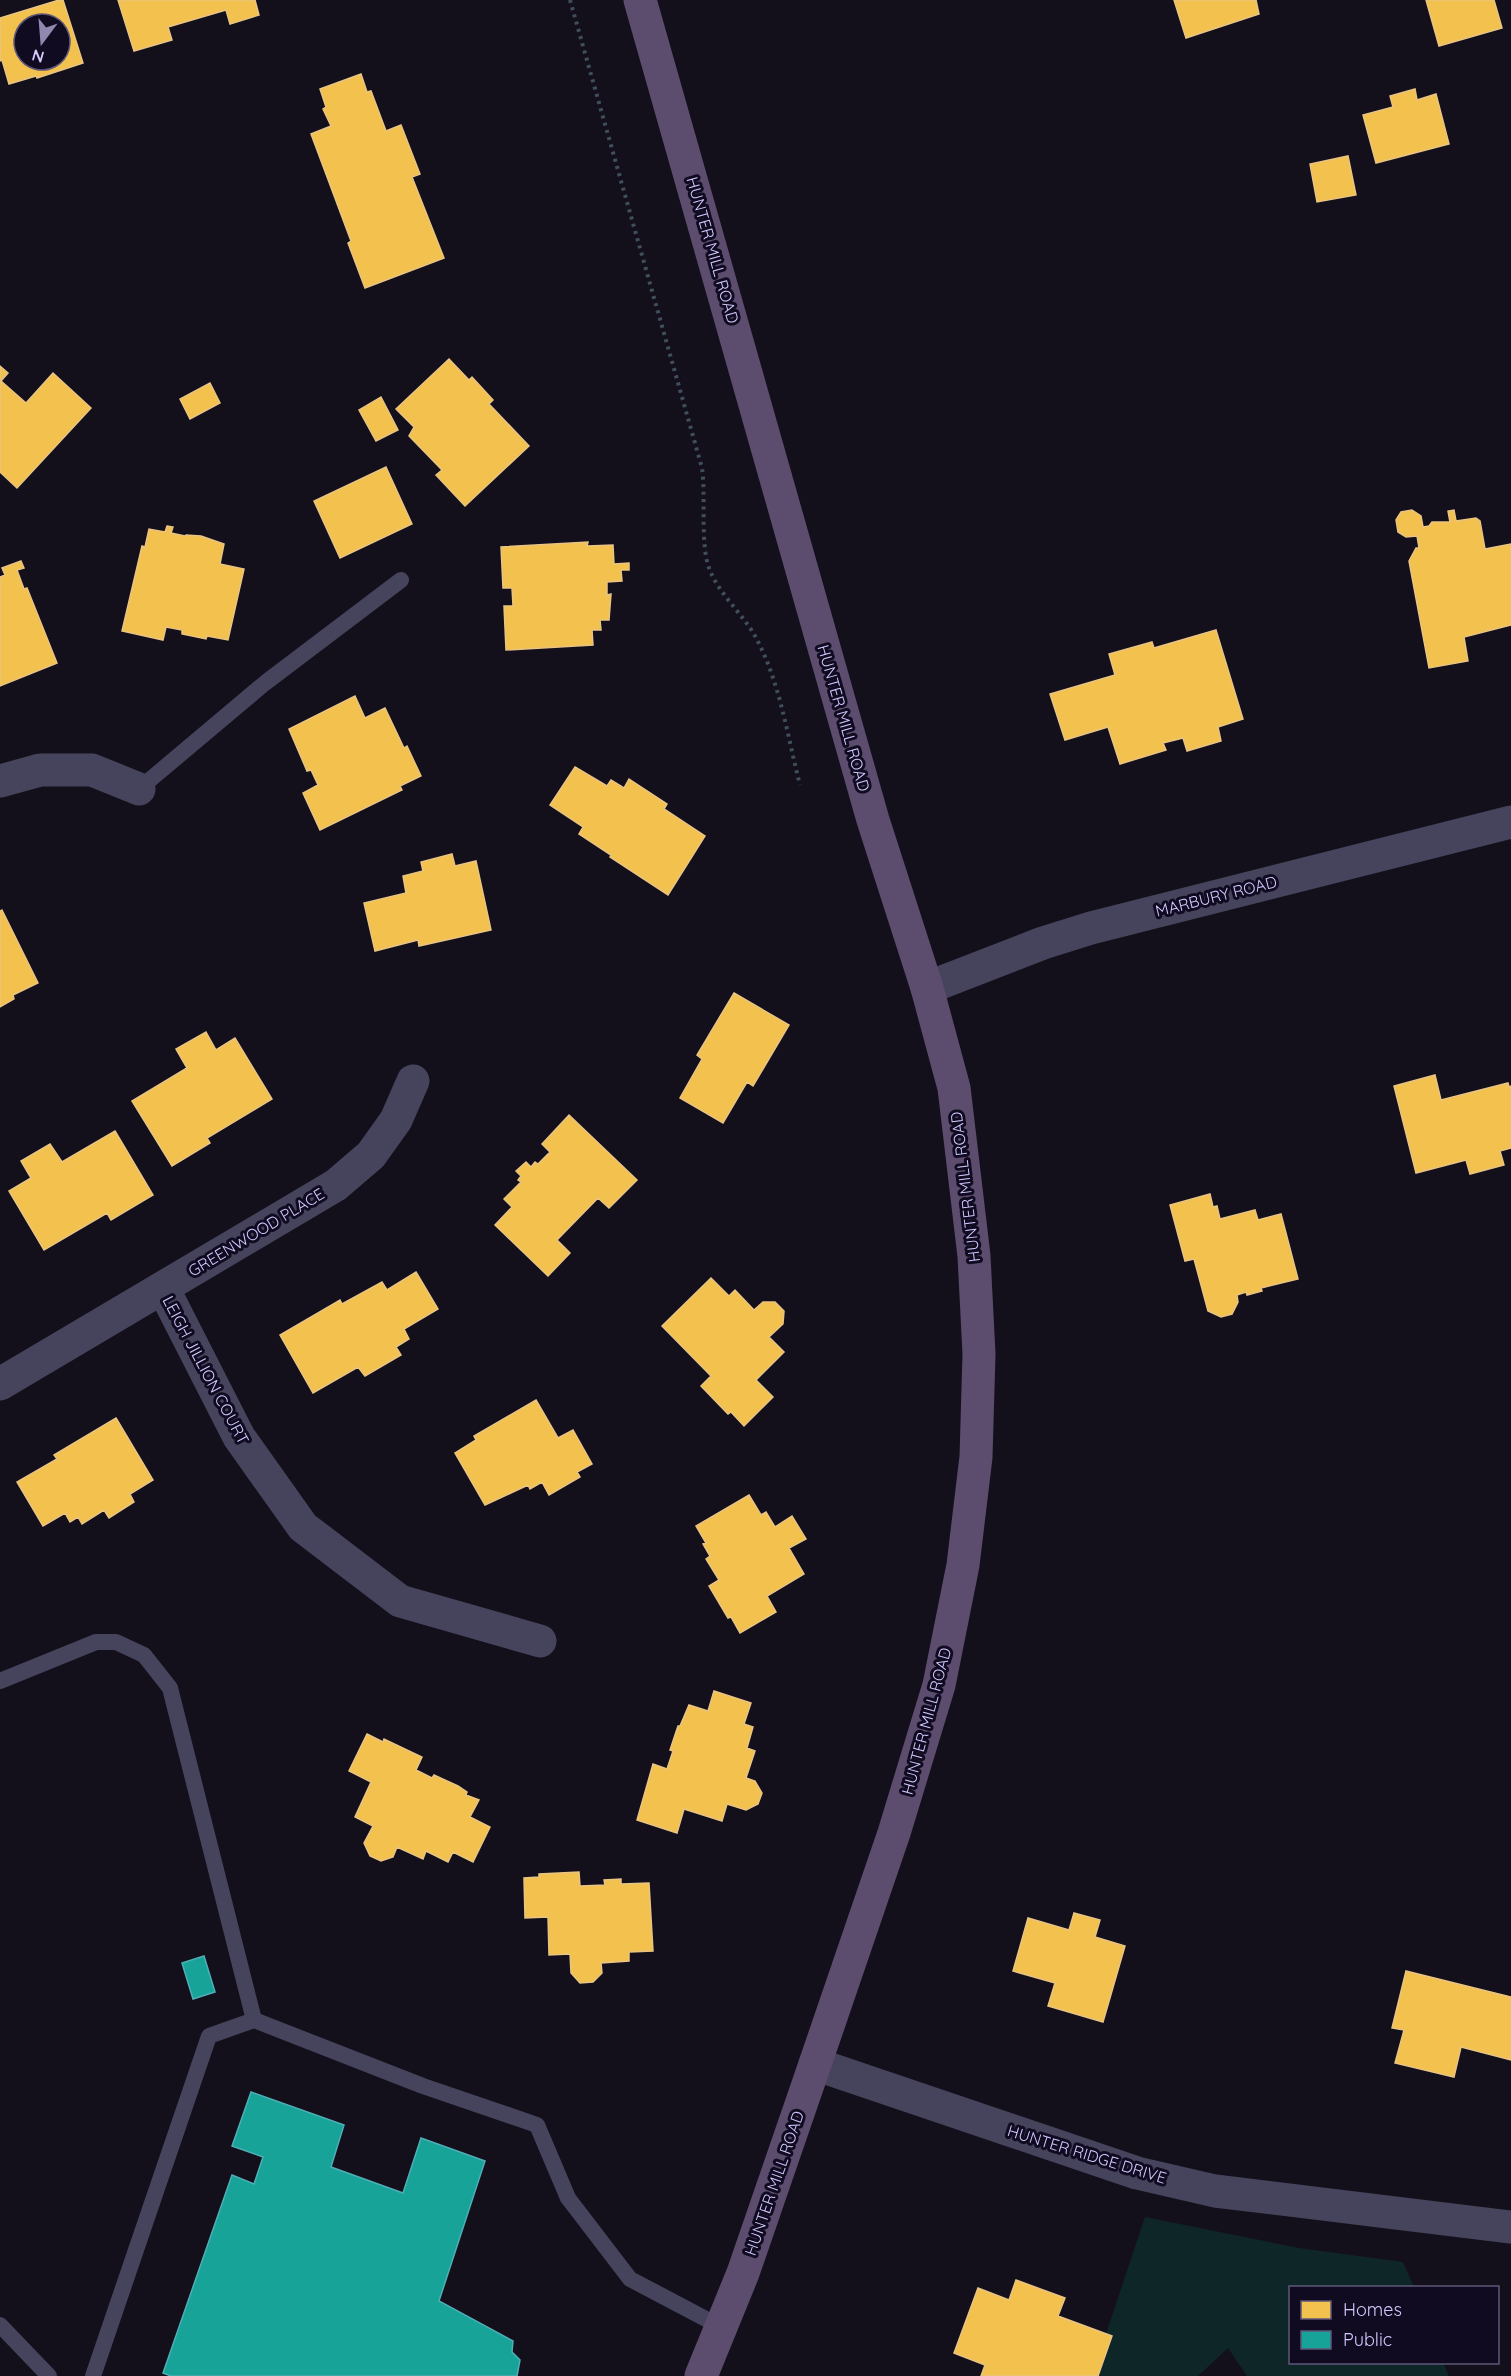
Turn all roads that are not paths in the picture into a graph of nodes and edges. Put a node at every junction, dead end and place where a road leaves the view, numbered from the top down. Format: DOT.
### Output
graph roads {
  1 [pos="640,0"];
  2 [pos="401,580"];
  3 [pos="0,781"];
  4 [pos="139,789"];
  5 [pos="1511,822"];
  6 [pos="927,988"];
  7 [pos="413,1081"];
  8 [pos="163,1288"];
  9 [pos="0,1384"];
  10 [pos="540,1641"];
  11 [pos="0,1681"];
  12 [pos="254,2020"];
  13 [pos="815,2064"];
  14 [pos="1511,2227"];
  15 [pos="0,2325"];
  16 [pos="721,2327"];
  17 [pos="49,2376"];
  18 [pos="93,2376"];
  19 [pos="701,2376"];
  1 -- 6 [label="main road, HUNTER MILL ROAD"];
  2 -- 4 [label="lane"];
  3 -- 4 [label="street"];
  5 -- 6 [label="street, MARBURY ROAD"];
  6 -- 13 [label="main road, HUNTER MILL ROAD"];
  7 -- 8 [label="street, GREENWOOD PLACE"];
  8 -- 9 [label="street, GREENWOOD PLACE"];
  8 -- 10 [label="street, LEIGH JILLION COURT"];
  11 -- 12 [label="lane"];
  12 -- 16 [label="lane"];
  12 -- 18 [label="lane"];
  13 -- 14 [label="street, HUNTER RIDGE DRIVE"];
  13 -- 16 [label="main road, HUNTER MILL ROAD"];
  15 -- 17 [label="lane"];
  16 -- 19 [label="main road, HUNTER MILL ROAD"];
}
